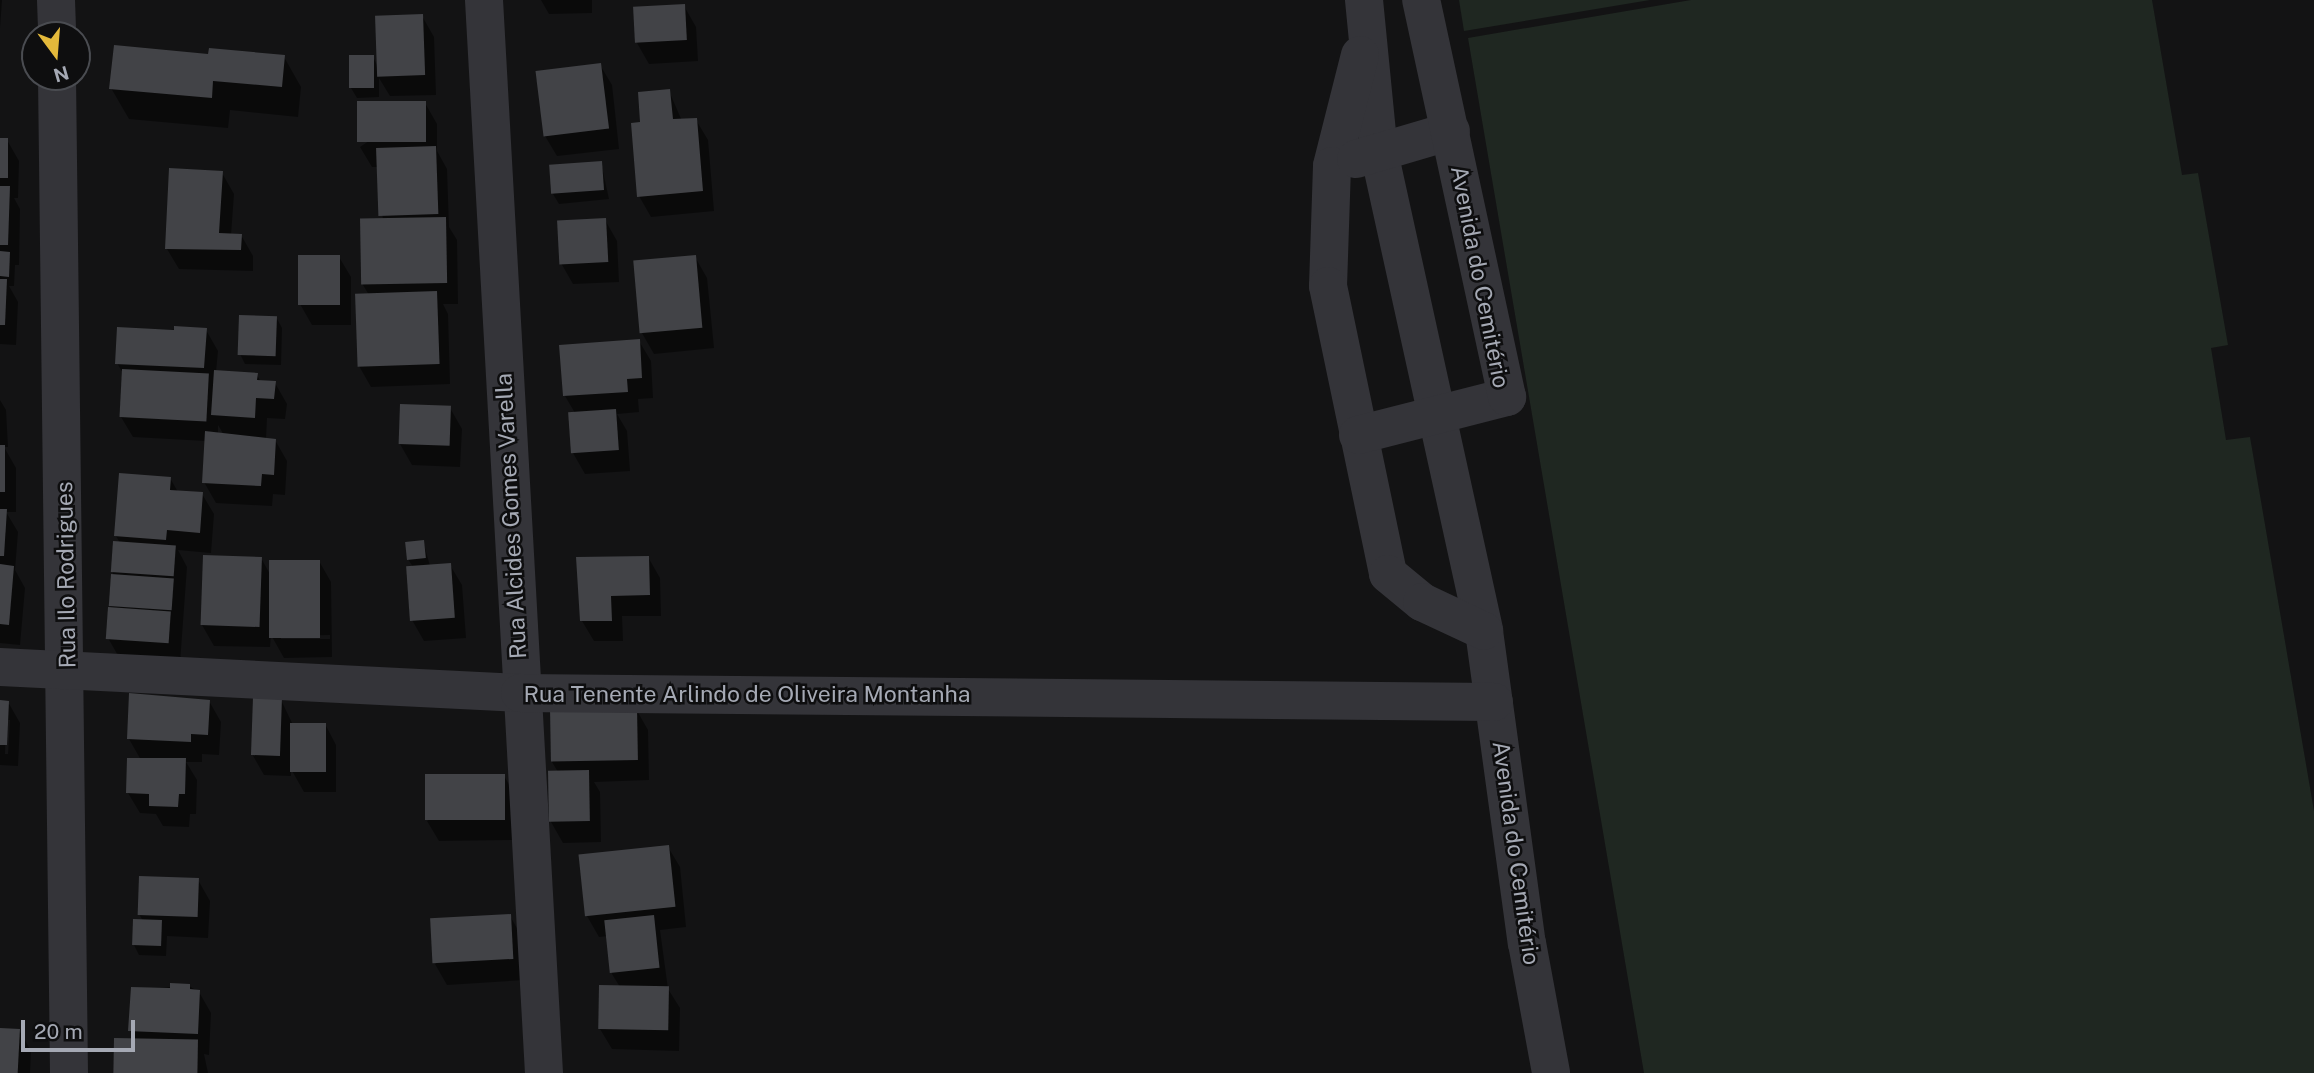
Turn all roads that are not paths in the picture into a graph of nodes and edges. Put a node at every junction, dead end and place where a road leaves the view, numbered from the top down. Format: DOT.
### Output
graph roads {
  1 [pos="56,0"];
  2 [pos="484,0"];
  3 [pos="1421,0"];
  4 [pos="1365,18"];
  5 [pos="57,21"];
  6 [pos="57,91"];
  7 [pos="1451,131"];
  8 [pos="1379,152"];
  9 [pos="1332,166"];
  10 [pos="1438,415"];
  11 [pos="1358,435"];
  12 [pos="1484,631"];
  13 [pos="0,667"];
  14 [pos="68,671"];
  15 [pos="520,693"];
  16 [pos="1494,702"];
  17 [pos="69,1073"];
  18 [pos="544,1073"];
  19 [pos="1551,1073"];
  1 -- 5 [label="street"];
  2 -- 15 [label="street, Rua Alcides Gomes Varella"];
  3 -- 7 [label="street, Avenida do Cemitério"];
  4 -- 8 [label="street, Avenida do Cemitério"];
  4 -- 9 [label="street, Avenida do Cemitério"];
  6 -- 14 [label="street, Rua Ilo Rodrigues"];
  7 -- 8 [label="street"];
  7 -- 10 [label="street, Avenida do Cemitério"];
  8 -- 9 [label="street"];
  8 -- 10 [label="street, Avenida do Cemitério"];
  9 -- 11 [label="street, Avenida do Cemitério"];
  10 -- 11 [label="street, Avenida do Cemitério"];
  10 -- 12 [label="street, Avenida do Cemitério"];
  11 -- 12 [label="street, Avenida do Cemitério"];
  12 -- 16 [label="street, Avenida do Cemitério"];
  13 -- 14 [label="street, Rua Tenente Arlindo de Oliveira Montanha"];
  14 -- 15 [label="street, Rua Tenente Arlindo de Oliveira Montanha"];
  14 -- 17 [label="street, Rua Ilo Rodrigues"];
  15 -- 16 [label="street, Rua Tenente Arlindo de Oliveira Montanha"];
  15 -- 18 [label="street, Rua Alcides Gomes Varella"];
  16 -- 19 [label="street, Avenida do Cemitério"];
}
